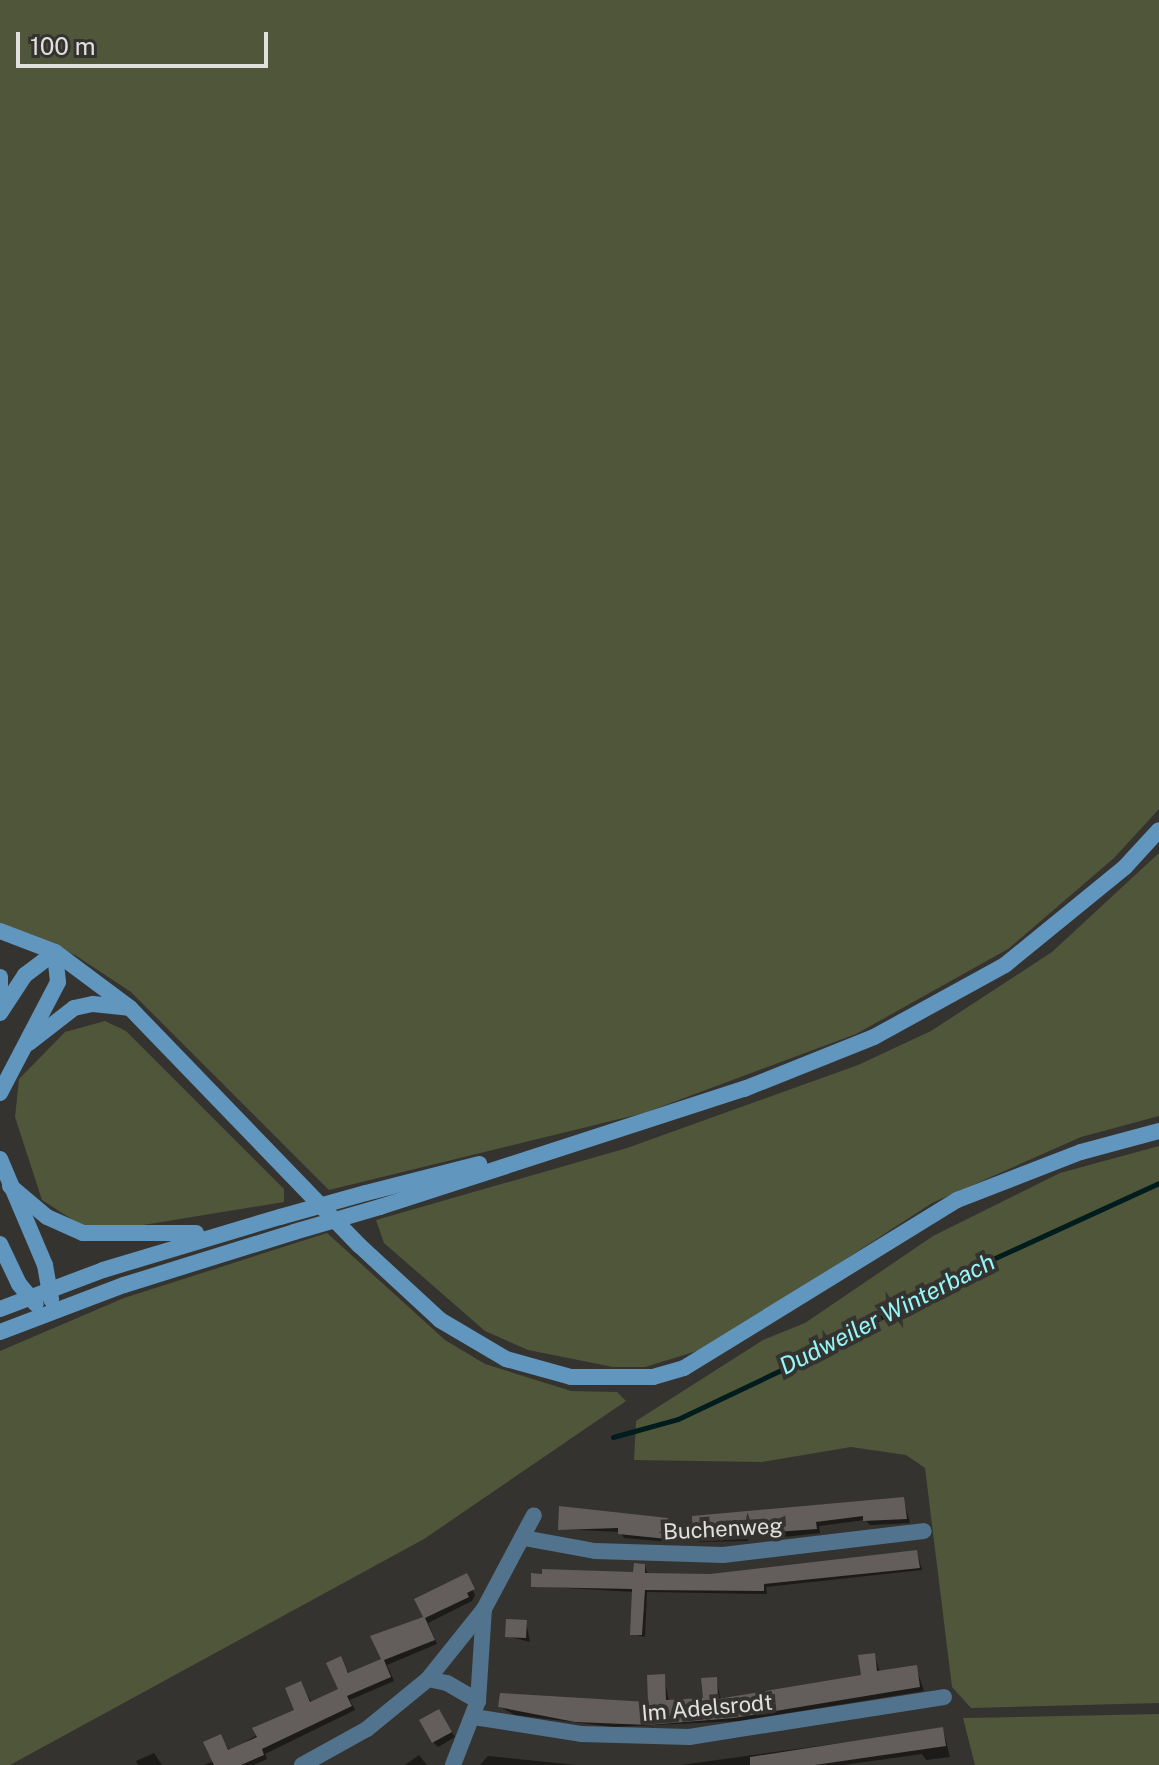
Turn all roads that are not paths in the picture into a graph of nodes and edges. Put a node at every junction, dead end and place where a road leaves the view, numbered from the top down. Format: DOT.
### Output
graph roads {
  1 [pos="1159,830"];
  2 [pos="0,931"];
  3 [pos="55,952"];
  4 [pos="0,977"];
  5 [pos="130,1008"];
  6 [pos="0,1012"];
  7 [pos="23,1050"];
  8 [pos="0,1093"];
  9 [pos="632,1125"];
  10 [pos="1159,1131"];
  11 [pos="0,1159"];
  12 [pos="10,1186"];
  13 [pos="245,1226"];
  14 [pos="0,1244"];
  15 [pos="51,1289"];
  16 [pos="30,1297"];
  17 [pos="0,1309"];
  18 [pos="47,1312"];
  19 [pos="0,1332"];
  20 [pos="534,1515"];
  21 [pos="924,1531"];
  22 [pos="524,1538"];
  23 [pos="484,1609"];
  24 [pos="428,1679"];
  25 [pos="944,1697"];
  26 [pos="476,1709"];
  27 [pos="302,1765"];
  28 [pos="453,1765"];
  1 -- 9 [label="main road"];
  2 -- 3 [label="main road"];
  3 -- 5 [label="main road"];
  3 -- 6 [label="main road"];
  3 -- 7 [label="main road"];
  4 -- 6 [label="main road"];
  5 -- 7 [label="main road"];
  5 -- 10 [label="main road"];
  7 -- 8 [label="main road"];
  9 -- 13 [label="main road, bridge"];
  9 -- 18 [label="main road, bridge"];
  11 -- 12 [label="main road"];
  12 -- 13 [label="main road"];
  12 -- 15 [label="main road"];
  13 -- 15 [label="main road"];
  14 -- 16 [label="main road"];
  15 -- 16 [label="main road"];
  15 -- 18 [label="main road"];
  16 -- 17 [label="main road"];
  16 -- 18 [label="main road"];
  18 -- 19 [label="main road"];
  20 -- 22 [label="street"];
  21 -- 22 [label="street, Buchenweg"];
  22 -- 23 [label="street"];
  23 -- 24 [label="street"];
  23 -- 26 [label="street"];
  24 -- 26 [label="street, Im Adelsrodt"];
  24 -- 27 [label="street"];
  25 -- 26 [label="street, Im Adelsrodt"];
  26 -- 28 [label="street"];
}
